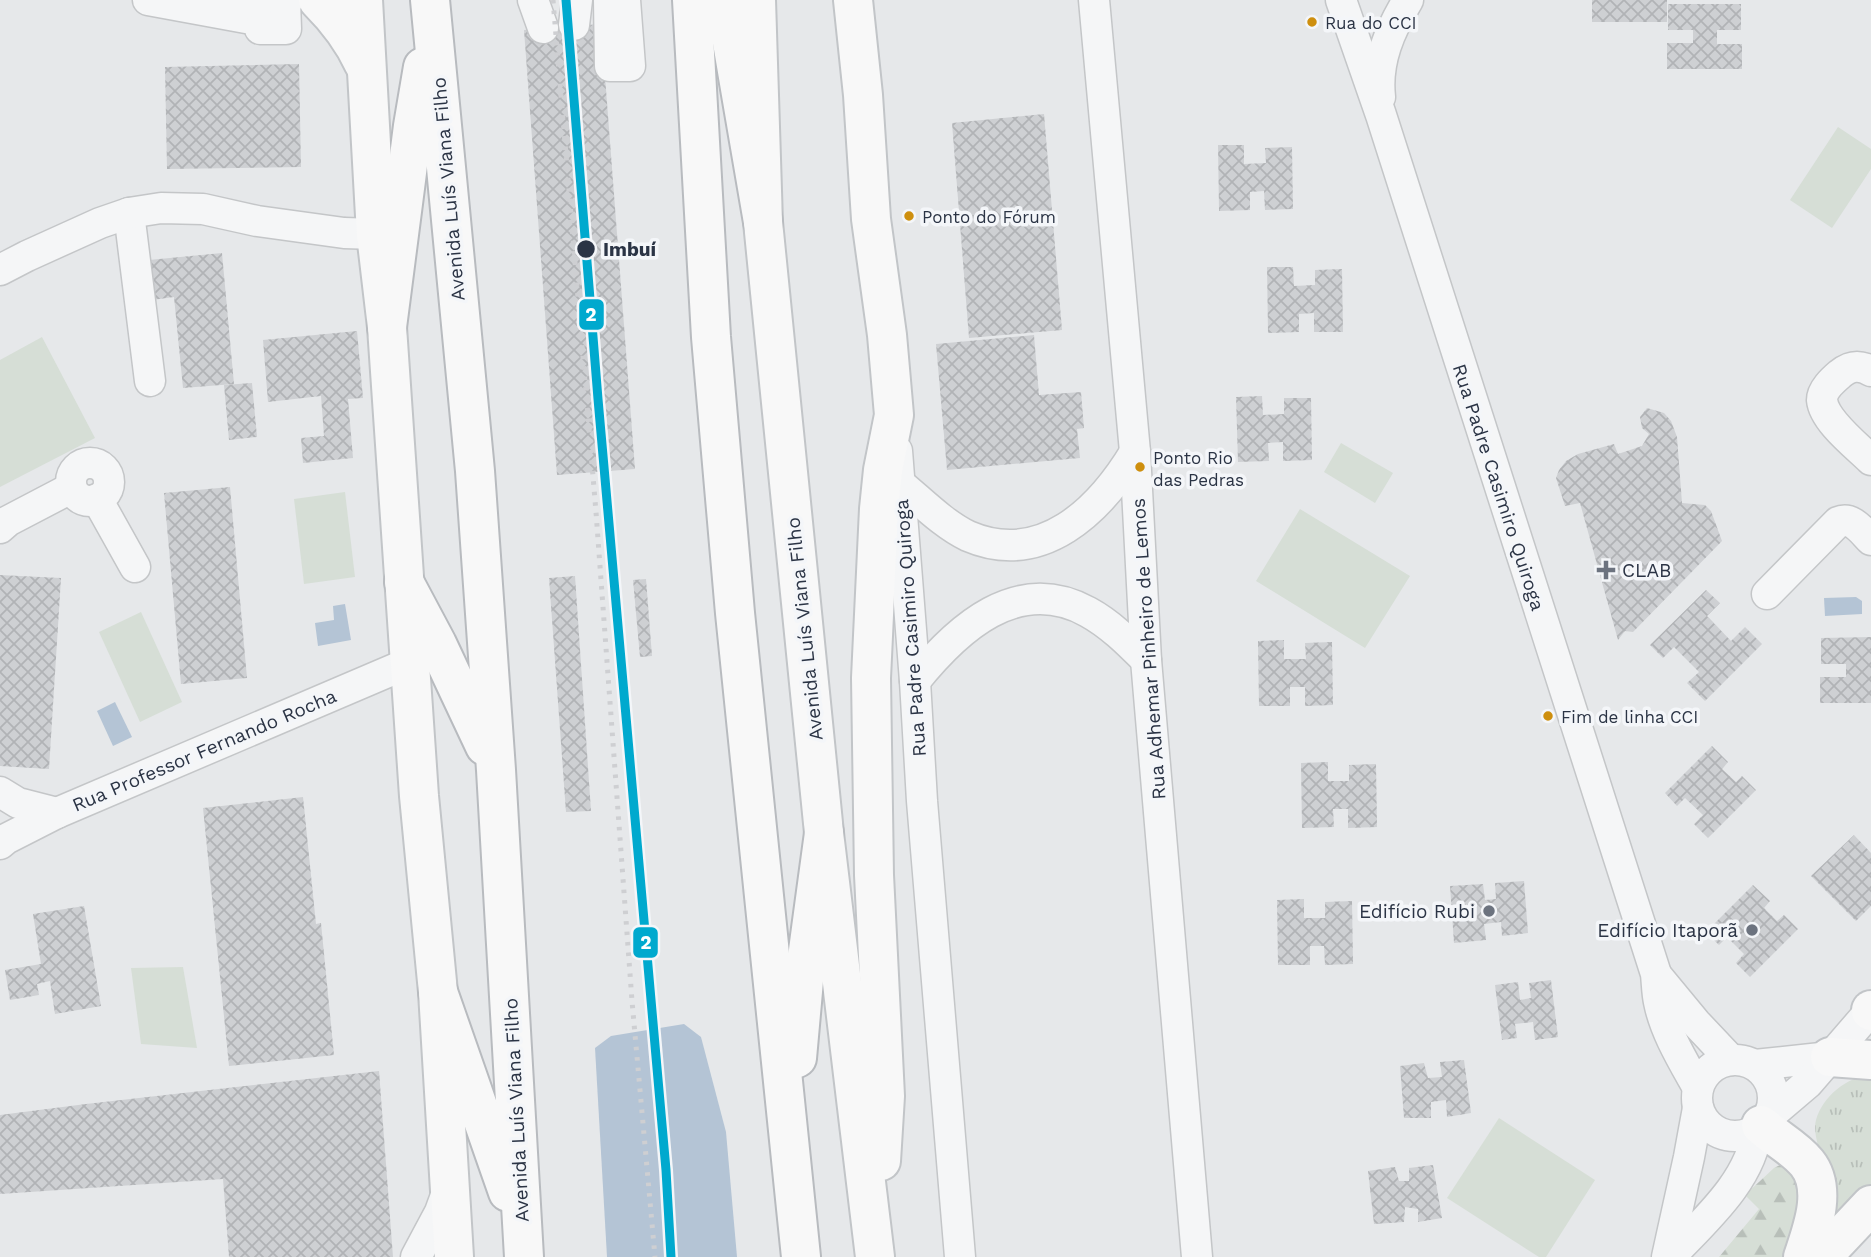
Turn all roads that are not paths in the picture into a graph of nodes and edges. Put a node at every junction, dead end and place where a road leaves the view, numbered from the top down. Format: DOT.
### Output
graph roads {
  1 [pos="148,0"];
  2 [pos="180,0"];
  3 [pos="287,0"];
  4 [pos="318,0"];
  5 [pos="363,0"];
  6 [pos="533,0"];
  7 [pos="609,0"];
  8 [pos="620,0"];
  9 [pos="692,0"];
  10 [pos="722,0"];
  11 [pos="756,0"];
  12 [pos="1094,0"];
  13 [pos="1341,0"];
  14 [pos="1408,0"];
  15 [pos="854,7"];
  16 [pos="431,8"];
  17 [pos="233,21"];
  18 [pos="543,28"];
  19 [pos="368,73"];
  20 [pos="1381,115"];
  21 [pos="129,213"];
  22 [pos="763,222"];
  23 [pos="376,234"];
  24 [pos="0,270"];
  25 [pos="387,327"];
  26 [pos="1871,371"];
  27 [pos="150,381"];
  28 [pos="894,415"];
  29 [pos="1135,452"];
  30 [pos="1871,460"];
  31 [pos="900,483"];
  32 [pos="0,528"];
  33 [pos="1871,540"];
  34 [pos="135,567"];
  35 [pos="404,582"];
  36 [pos="1767,593"];
  37 [pos="1146,660"];
  38 [pos="411,662"];
  39 [pos="915,681"];
  40 [pos="496,770"];
  41 [pos="6,800"];
  42 [pos="57,813"];
  43 [pos="824,833"];
  44 [pos="0,844"];
  45 [pos="1656,974"];
  46 [pos="438,992"];
  47 [pos="1871,1011"];
  48 [pos="1830,1057"];
  49 [pos="1871,1060"];
  50 [pos="1743,1062"];
  51 [pos="1698,1098"];
  52 [pos="1762,1124"];
  53 [pos="789,1143"];
  54 [pos="450,1183"];
  55 [pos="1871,1205"];
  56 [pos="524,1245"];
  57 [pos="416,1257"];
  58 [pos="454,1257"];
  59 [pos="801,1257"];
  60 [pos="875,1257"];
  61 [pos="960,1257"];
  62 [pos="1197,1257"];
  63 [pos="1669,1257"];
  64 [pos="1803,1257"];
  65 [pos="1822,1257"];
  1 -- 2 [label="street"];
  3 -- 17 [label="street"];
  3 -- 17 [label="street"];
  4 -- 19 [label="main road"];
  5 -- 19 [label="main road"];
  6 -- 18 [label="street"];
  7 -- 8 [label="street"];
  9 -- 53 [label="main road"];
  10 -- 22 [label="main road"];
  11 -- 22 [label="main road, Avenida Luís Viana Filho"];
  12 -- 29 [label="street, Rua Adhemar Pinheiro de Lemos"];
  13 -- 20 [label="street, Rua Padre Casimiro Quiroga"];
  14 -- 20 [label="street"];
  15 -- 28 [label="main road, Rua Padre Casimiro Quiroga"];
  16 -- 25 [label="main road"];
  16 -- 40 [label="main road, Avenida Luís Viana Filho"];
  19 -- 23 [label="main road"];
  20 -- 45 [label="street, Rua Padre Casimiro Quiroga"];
  21 -- 23 [label="street"];
  21 -- 24 [label="street"];
  21 -- 27 [label="street"];
  22 -- 43 [label="main road, Avenida Luís Viana Filho"];
  23 -- 25 [label="main road"];
  25 -- 35 [label="main road"];
  26 -- 30 [label="street"];
  28 -- 31 [label="street, Rua Padre Casimiro Quiroga"];
  28 -- 60 [label="main road"];
  29 -- 31 [label="street"];
  29 -- 37 [label="street, Rua Adhemar Pinheiro de Lemos"];
  31 -- 39 [label="street, Rua Padre Casimiro Quiroga"];
  32 -- 34 [label="street"];
  33 -- 36 [label="street"];
  35 -- 38 [label="main road"];
  35 -- 40 [label="main road"];
  37 -- 39 [label="street"];
  37 -- 62 [label="street, Rua Adhemar Pinheiro de Lemos"];
  38 -- 42 [label="street, Rua Professor Fernando Rocha"];
  38 -- 46 [label="main road"];
  39 -- 61 [label="street, Rua Padre Casimiro Quiroga"];
  40 -- 56 [label="main road, Avenida Luís Viana Filho"];
  41 -- 42 [label="street"];
  42 -- 44 [label="street, Rua Professor Fernando Rocha"];
  43 -- 53 [label="main road"];
  43 -- 60 [label="main road, Avenida Luís Viana Filho"];
  45 -- 50 [label="street, Rua Padre Casimiro Quiroga"];
  45 -- 51 [label="street, Rua Padre Casimiro Quiroga"];
  46 -- 54 [label="main road"];
  46 -- 56 [label="main road"];
  47 -- 48 [label="street"];
  48 -- 49 [label="main road"];
  48 -- 50 [label="street"];
  48 -- 52 [label="street"];
  50 -- 51 [label="street"];
  50 -- 52 [label="street"];
  51 -- 52 [label="street"];
  51 -- 63 [label="street"];
  52 -- 63 [label="street"];
  52 -- 64 [label="main road"];
  53 -- 59 [label="main road"];
  54 -- 57 [label="street"];
  54 -- 58 [label="main road"];
  55 -- 65 [label="main road"];
}
